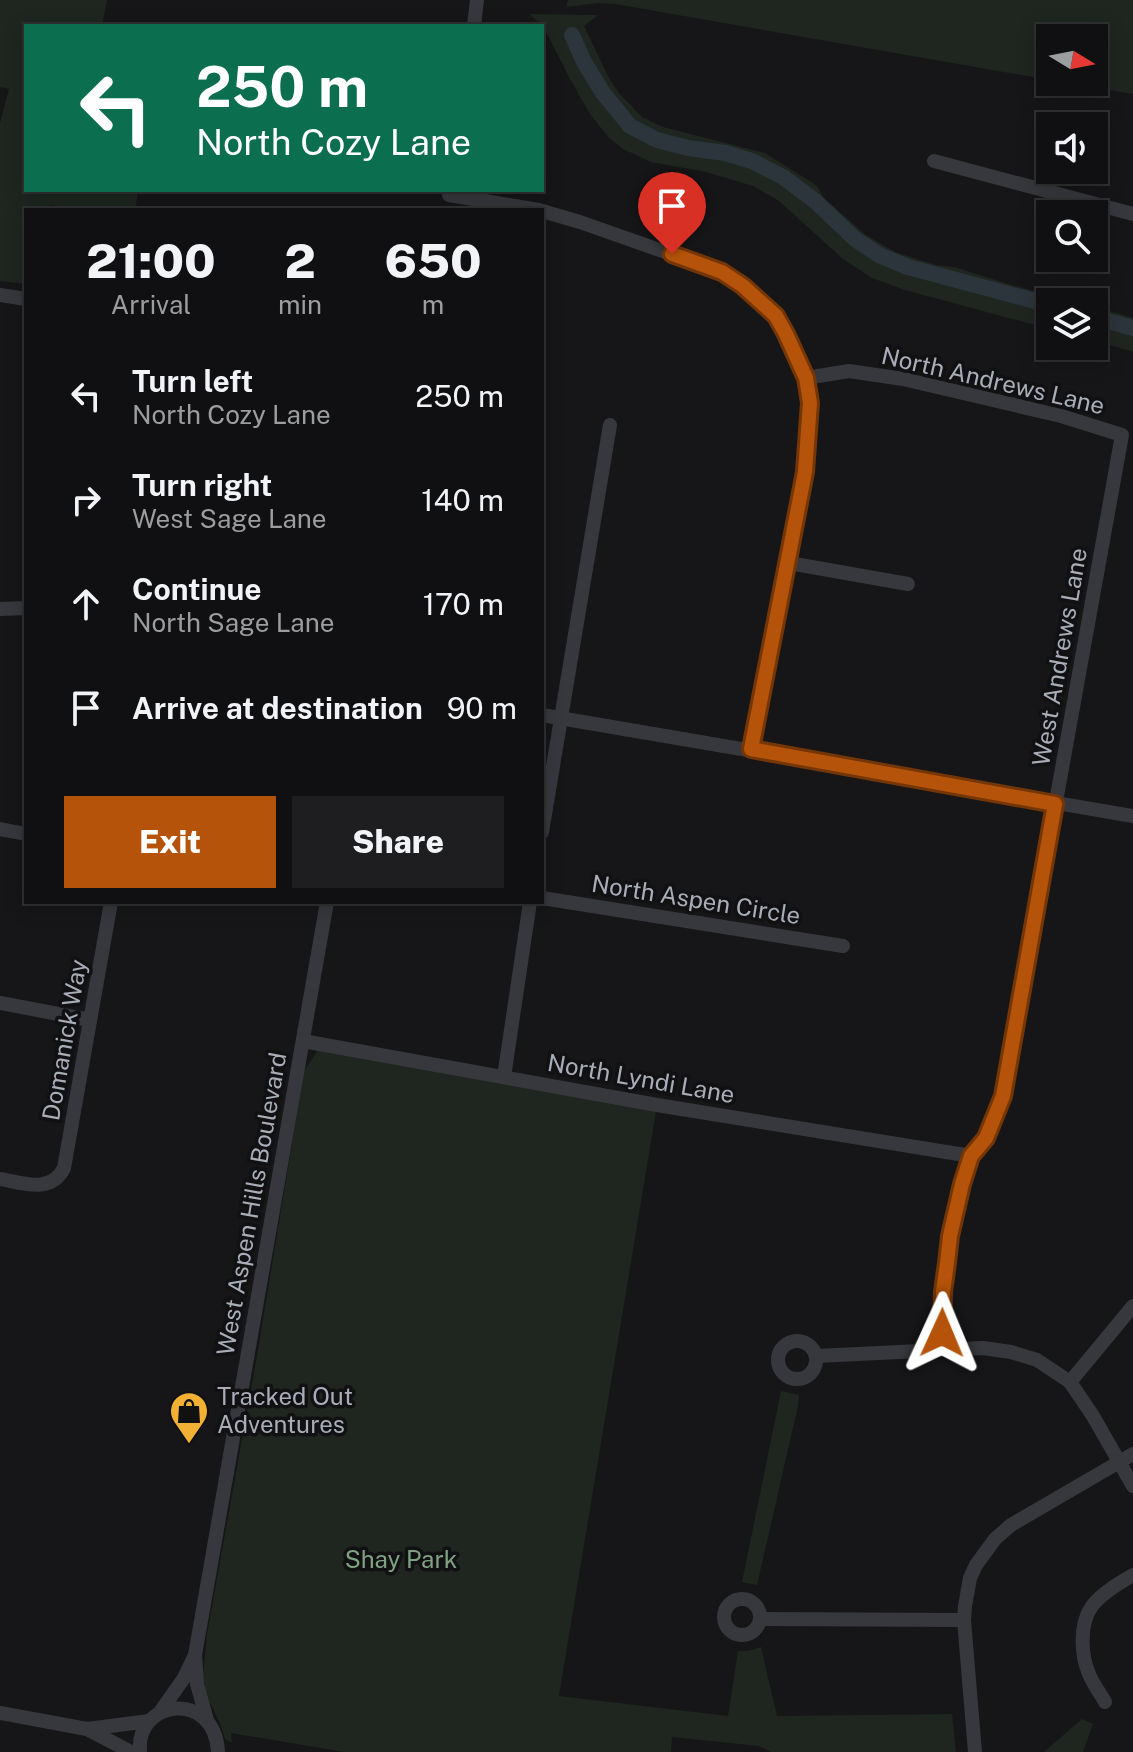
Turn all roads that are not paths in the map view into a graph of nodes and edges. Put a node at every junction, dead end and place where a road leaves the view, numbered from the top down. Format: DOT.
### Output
graph roads {
  1 [pos="477,0"];
  2 [pos="474,24"];
  3 [pos="934,161"];
  4 [pos="449,192"];
  5 [pos="531,208"];
  6 [pos="544,211"];
  7 [pos="1133,214"];
  8 [pos="0,295"];
  9 [pos="24,299"];
  10 [pos="806,378"];
  11 [pos="610,425"];
  12 [pos="1122,435"];
  13 [pos="789,563"];
  14 [pos="908,584"];
  15 [pos="24,608"];
  16 [pos="0,609"];
  17 [pos="544,715"];
  18 [pos="562,718"];
  19 [pos="751,749"];
  20 [pos="1055,804"];
  21 [pos="1133,816"];
  22 [pos="544,821"];
  23 [pos="0,829"];
  24 [pos="24,834"];
  25 [pos="544,898"];
  26 [pos="111,904"];
  27 [pos="327,904"];
  28 [pos="530,904"];
  29 [pos="843,946"];
  30 [pos="0,1003"];
  31 [pos="90,1020"];
  32 [pos="303,1041"];
  33 [pos="504,1077"];
  34 [pos="971,1156"];
  35 [pos="0,1179"];
  36 [pos="1133,1306"];
  37 [pos="943,1350"];
  38 [pos="816,1356"];
  39 [pos="1070,1382"];
  40 [pos="1133,1454"];
  41 [pos="1119,1462"];
  42 [pos="1133,1486"];
  43 [pos="1133,1575"];
  44 [pos="761,1619"];
  45 [pos="964,1620"];
  46 [pos="195,1655"];
  47 [pos="1105,1702"];
  48 [pos="0,1713"];
  49 [pos="154,1717"];
  50 [pos="207,1720"];
  51 [pos="87,1729"];
  52 [pos="131,1752"];
  53 [pos="140,1752"];
  54 [pos="218,1752"];
  55 [pos="975,1752"];
  1 -- 2 [label="street"];
  3 -- 7 [label="street"];
  4 -- 5 [label="street"];
  6 -- 10 [label="street"];
  8 -- 9 [label="street"];
  10 -- 12 [label="street, North Andrews Lane"];
  10 -- 13 [label="street"];
  11 -- 18 [label="street"];
  12 -- 20 [label="street, West Andrews Lane"];
  13 -- 14 [label="street"];
  13 -- 19 [label="street"];
  15 -- 16 [label="street"];
  17 -- 18 [label="street"];
  18 -- 19 [label="street"];
  18 -- 22 [label="street"];
  19 -- 20 [label="street"];
  20 -- 21 [label="street"];
  20 -- 34 [label="street, West Andrews Lane"];
  23 -- 24 [label="street"];
  25 -- 29 [label="street, North Aspen Circle"];
  26 -- 31 [label="street, Domanick Way"];
  27 -- 32 [label="street, West Aspen Hills Boulevard"];
  28 -- 33 [label="street"];
  30 -- 31 [label="street"];
  31 -- 35 [label="street, Domanick Way"];
  32 -- 33 [label="street, North Lyndi Lane"];
  32 -- 46 [label="street, West Aspen Hills Boulevard"];
  33 -- 34 [label="street, North Lyndi Lane"];
  34 -- 37 [label="street, West Andrews Lane"];
  36 -- 39 [label="street"];
  37 -- 38 [label="street"];
  37 -- 39 [label="street"];
  39 -- 41 [label="street"];
  40 -- 41 [label="street"];
  41 -- 42 [label="street"];
  41 -- 45 [label="street"];
  43 -- 47 [label="street"];
  44 -- 45 [label="street"];
  45 -- 55 [label="street"];
  46 -- 49 [label="street"];
  46 -- 50 [label="street"];
  48 -- 51 [label="street"];
  49 -- 50 [label="street"];
  49 -- 51 [label="street"];
  49 -- 53 [label="street"];
  50 -- 54 [label="street"];
  51 -- 52 [label="street"];
}
